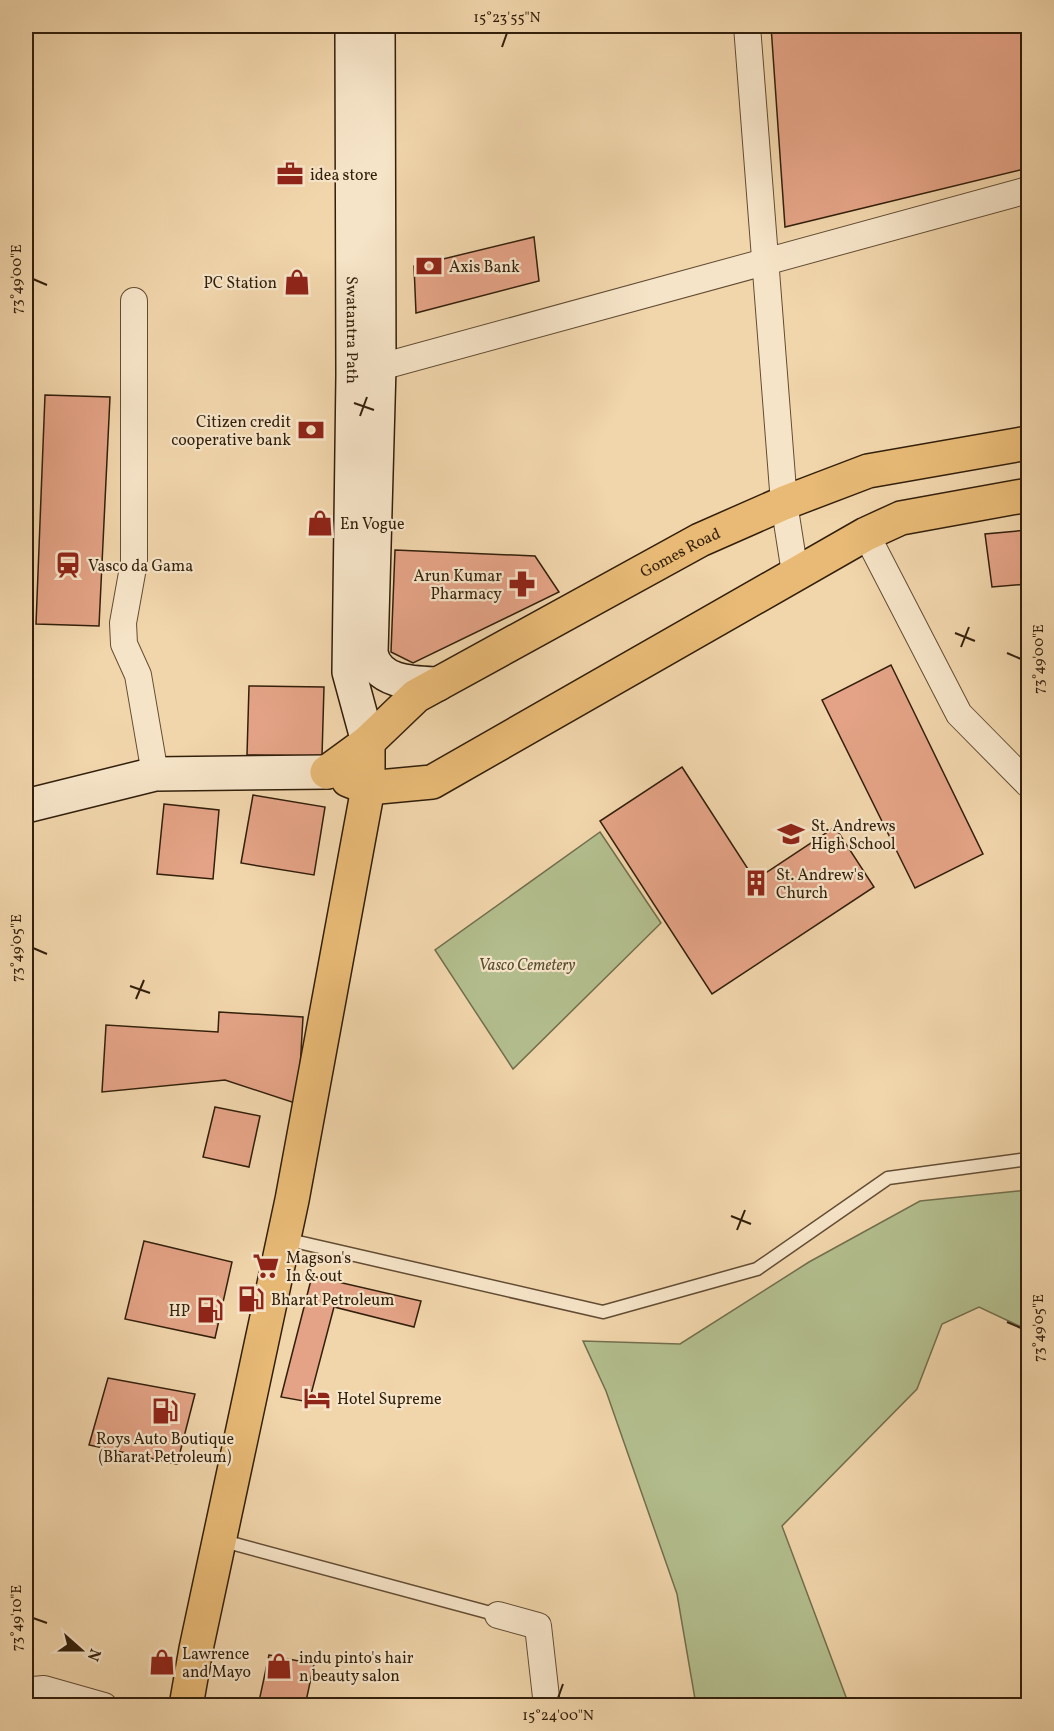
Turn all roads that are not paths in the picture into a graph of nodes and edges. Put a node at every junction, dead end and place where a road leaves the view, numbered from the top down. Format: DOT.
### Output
graph roads {
  1 [pos="352,26"];
  2 [pos="378,26"];
  3 [pos="747,26"];
  4 [pos="1029,190"];
  5 [pos="766,260"];
  6 [pos="134,301"];
  7 [pos="366,371"];
  8 [pos="1029,444"];
  9 [pos="1029,495"];
  10 [pos="784,503"];
  11 [pos="866,534"];
  12 [pos="795,573"];
  13 [pos="438,684"];
  14 [pos="368,742"];
  15 [pos="327,772"];
  16 [pos="155,774"];
  17 [pos="1029,784"];
  18 [pos="368,788"];
  19 [pos="26,806"];
  20 [pos="1029,1159"];
  21 [pos="284,1239"];
  22 [pos="219,1539"];
  23 [pos="498,1615"];
  24 [pos="26,1705"];
  25 [pos="104,1706"];
  26 [pos="186,1706"];
  27 [pos="547,1706"];
  1 -- 7 [label="street, Swatantra Path"];
  2 -- 7 [label="street, Swatantra Path"];
  3 -- 5 [label="street"];
  4 -- 5 [label="street"];
  5 -- 7 [label="street"];
  5 -- 10 [label="street"];
  6 -- 16 [label="street"];
  7 -- 13 [label="street, Swatantra Path"];
  7 -- 14 [label="street, Swatantra Path"];
  8 -- 10 [label="main road, Gomes Road"];
  9 -- 11 [label="main road"];
  10 -- 12 [label="street"];
  10 -- 13 [label="main road, Gomes Road"];
  11 -- 12 [label="main road"];
  11 -- 17 [label="street"];
  12 -- 18 [label="main road"];
  13 -- 14 [label="main road, Gomes Road"];
  14 -- 15 [label="main road, Gomes Road"];
  14 -- 18 [label="main road"];
  15 -- 16 [label="street"];
  15 -- 18 [label="main road"];
  16 -- 19 [label="street"];
  18 -- 21 [label="main road"];
  20 -- 21 [label="lane"];
  21 -- 22 [label="main road"];
  22 -- 23 [label="lane"];
  22 -- 26 [label="main road"];
  23 -- 27 [label="street"];
  24 -- 25 [label="street"];
}
